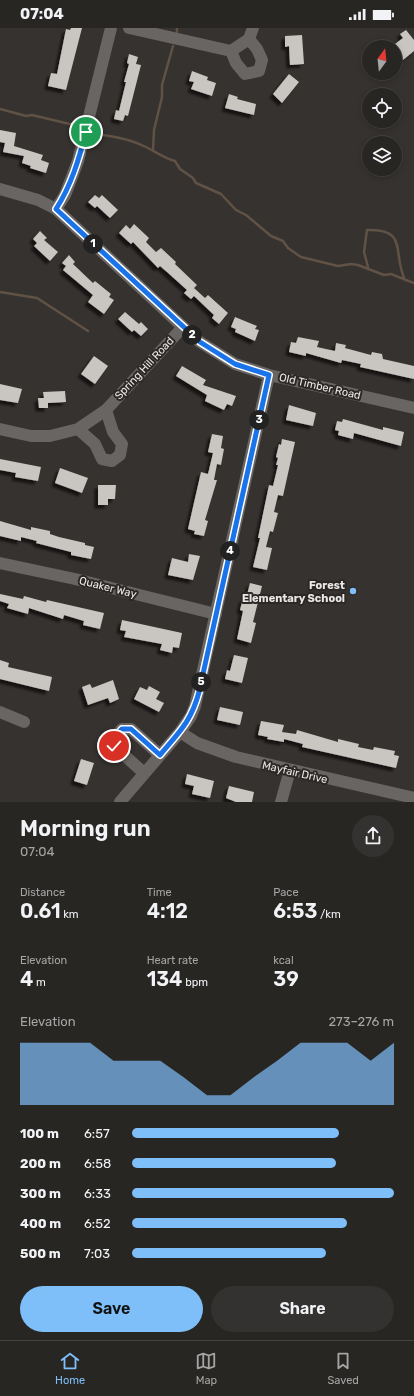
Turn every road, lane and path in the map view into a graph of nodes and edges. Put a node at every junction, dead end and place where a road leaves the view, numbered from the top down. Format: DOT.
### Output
graph roads {
  1 [pos="111,28"];
  2 [pos="129,28"];
  3 [pos="251,34"];
  4 [pos="231,51"];
  5 [pos="0,189"];
  6 [pos="56,209"];
  7 [pos="182,327"];
  8 [pos="269,375"];
  9 [pos="414,408"];
  10 [pos="106,410"];
  11 [pos="0,429"];
  12 [pos="78,429"];
  13 [pos="0,563"];
  14 [pos="216,614"];
  15 [pos="0,712"];
  16 [pos="24,722"];
  17 [pos="180,732"];
  18 [pos="160,755"];
  19 [pos="290,770"];
  20 [pos="144,773"];
  21 [pos="414,798"];
  22 [pos="120,802"];
  23 [pos="281,802"];
  1 -- 6 [label="street"];
  2 -- 4 [label="street"];
  3 -- 4 [label="street"];
  3 -- 4 [label="street"];
  5 -- 6 [label="street, Old Timber Road"];
  6 -- 7 [label="street, Old Timber Road"];
  7 -- 8 [label="street, Old Timber Road"];
  7 -- 10 [label="street, Spring Hill Road"];
  8 -- 9 [label="street, Old Timber Road"];
  8 -- 14 [label="street"];
  10 -- 12 [label="street, Spring Hill Road"];
  10 -- 12 [label="street, Spring Hill Road"];
  11 -- 12 [label="street, Spring Hill Road"];
  13 -- 14 [label="street, Quaker Way"];
  14 -- 17 [label="street"];
  15 -- 16 [label="street"];
  17 -- 18 [label="street"];
  17 -- 19 [label="street, Mayfair Drive"];
  18 -- 20 [label="street"];
  18 -- 20 [label="street"];
  19 -- 21 [label="street, Mayfair Drive"];
  19 -- 23 [label="street"];
  20 -- 22 [label="street"];
}
